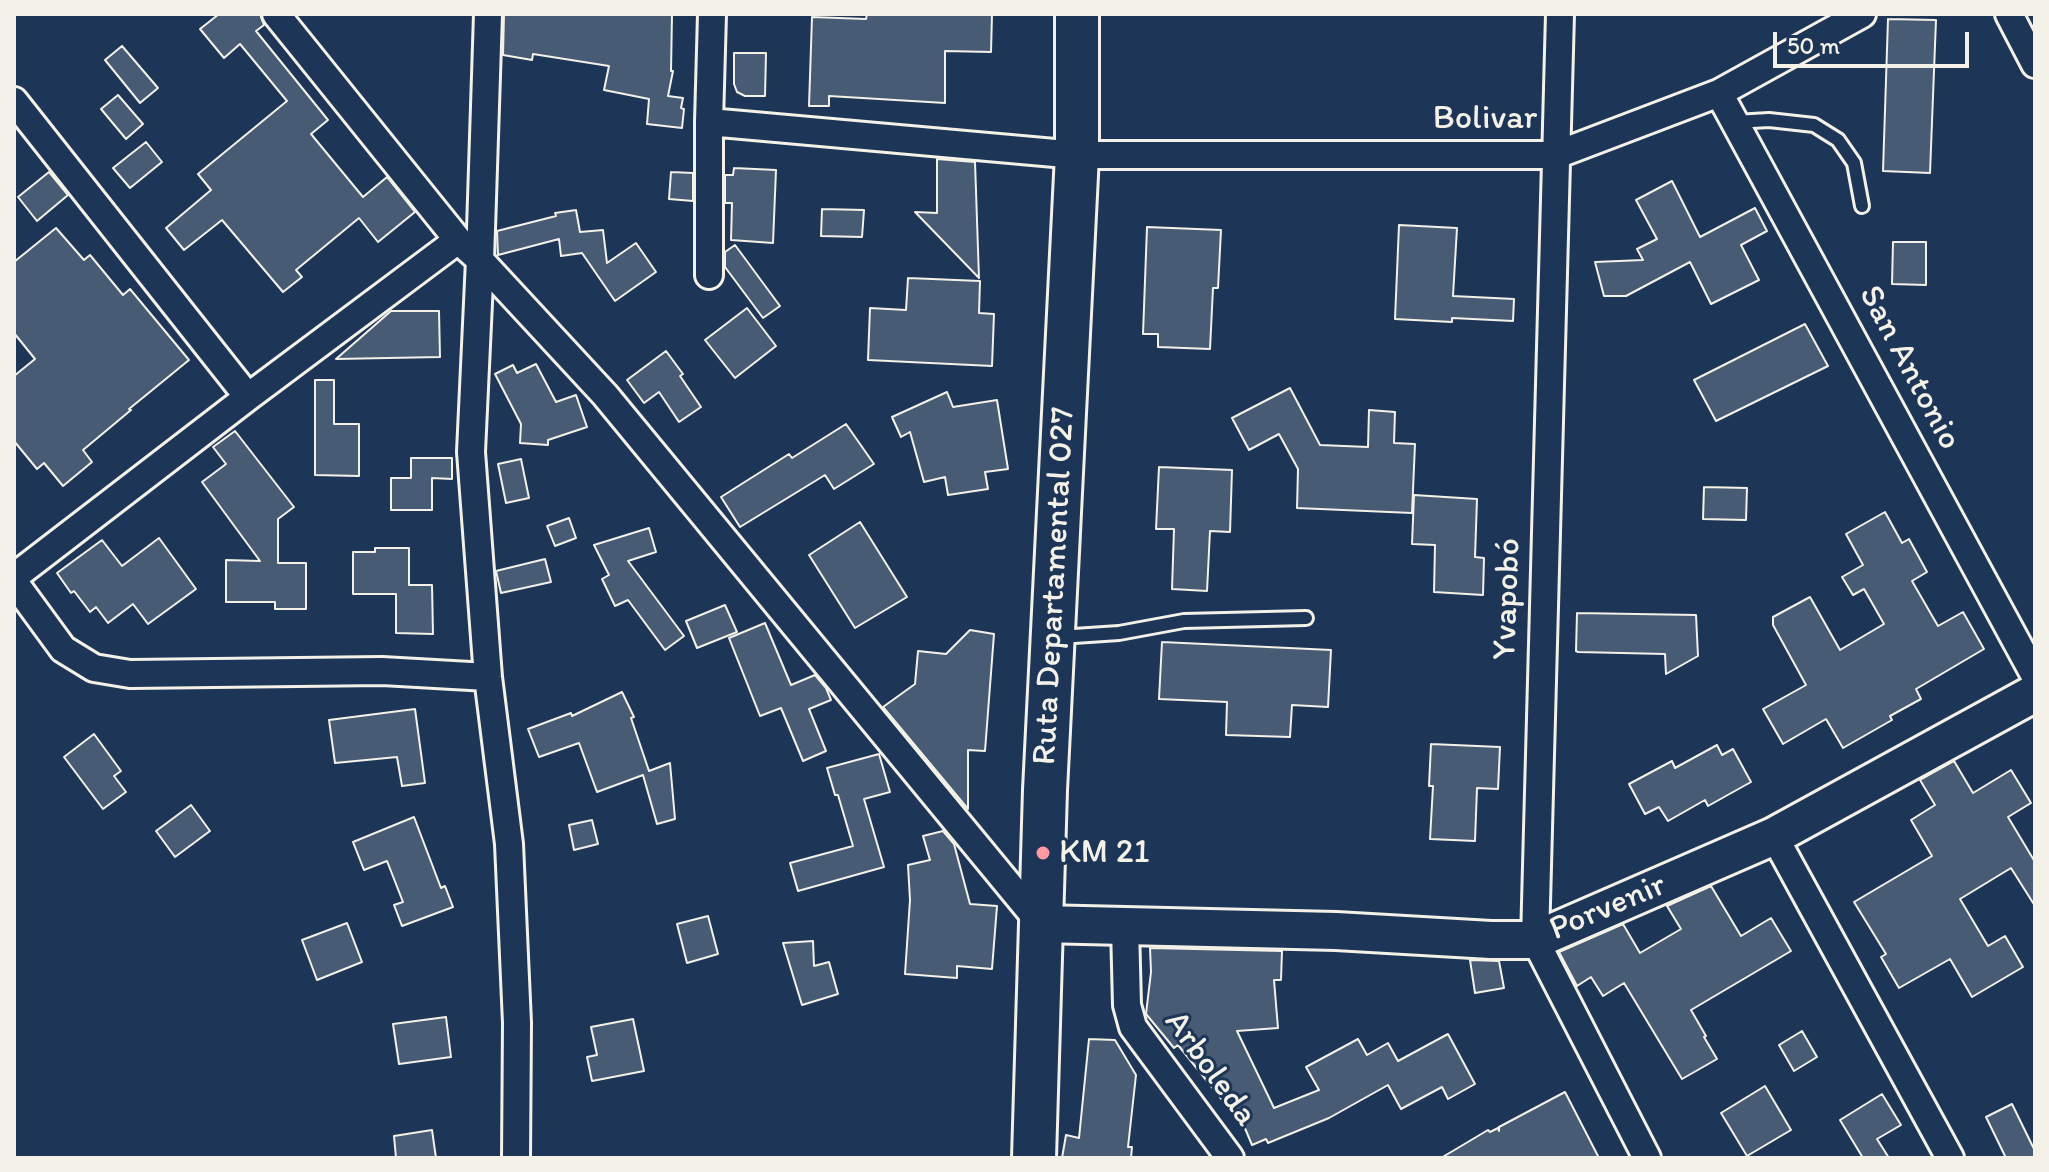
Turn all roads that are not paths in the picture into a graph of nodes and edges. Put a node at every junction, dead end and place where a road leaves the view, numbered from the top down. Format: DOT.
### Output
graph roads {
  1 [pos="276,14"];
  2 [pos="488,14"];
  3 [pos="712,14"];
  4 [pos="1077,14"];
  5 [pos="1560,14"];
  6 [pos="1862,14"];
  7 [pos="2009,14"];
  8 [pos="2035,64"];
  9 [pos="1719,93"];
  10 [pos="14,101"];
  11 [pos="709,122"];
  12 [pos="1735,122"];
  13 [pos="1077,155"];
  14 [pos="1556,155"];
  15 [pos="1862,206"];
  16 [pos="458,240"];
  17 [pos="480,260"];
  18 [pos="709,275"];
  19 [pos="248,397"];
  20 [pos="14,579"];
  21 [pos="1306,618"];
  22 [pos="1052,637"];
  23 [pos="2035,676"];
  24 [pos="488,677"];
  25 [pos="2035,693"];
  26 [pos="1774,836"];
  27 [pos="1041,924"];
  28 [pos="1125,927"];
  29 [pos="1535,940"];
  30 [pos="516,1158"];
  31 [pos="1034,1158"];
  32 [pos="1230,1158"];
  33 [pos="1647,1158"];
  34 [pos="1950,1158"];
  1 -- 16 [label="street"];
  2 -- 17 [label="street"];
  3 -- 11 [label="street"];
  4 -- 13 [label="main road, Ruta Departamental 027"];
  5 -- 14 [label="street, Yvapobó"];
  6 -- 9 [label="street, Bolivar"];
  7 -- 8 [label="street"];
  9 -- 12 [label="street, San Antonio"];
  9 -- 14 [label="street, Bolivar"];
  10 -- 19 [label="street"];
  11 -- 13 [label="street, Bolivar"];
  11 -- 18 [label="street"];
  12 -- 15 [label="lane"];
  12 -- 23 [label="street, San Antonio"];
  13 -- 14 [label="street, Bolivar"];
  13 -- 22 [label="main road, Ruta Departamental 027"];
  14 -- 29 [label="street, Yvapobó"];
  16 -- 17 [label="street"];
  16 -- 19 [label="street"];
  17 -- 24 [label="street"];
  17 -- 27 [label="street"];
  19 -- 20 [label="street"];
  20 -- 24 [label="street"];
  21 -- 22 [label="lane"];
  22 -- 27 [label="main road, Ruta Departamental 027"];
  24 -- 30 [label="street"];
  25 -- 26 [label="street, Porvenir"];
  26 -- 29 [label="street, Porvenir"];
  26 -- 34 [label="street"];
  27 -- 28 [label="street, Porvenir"];
  27 -- 31 [label="main road, Ruta Departamental 027"];
  28 -- 29 [label="street, Porvenir"];
  28 -- 32 [label="street, Arboleda"];
  29 -- 33 [label="street, Yvapobó"];
}
